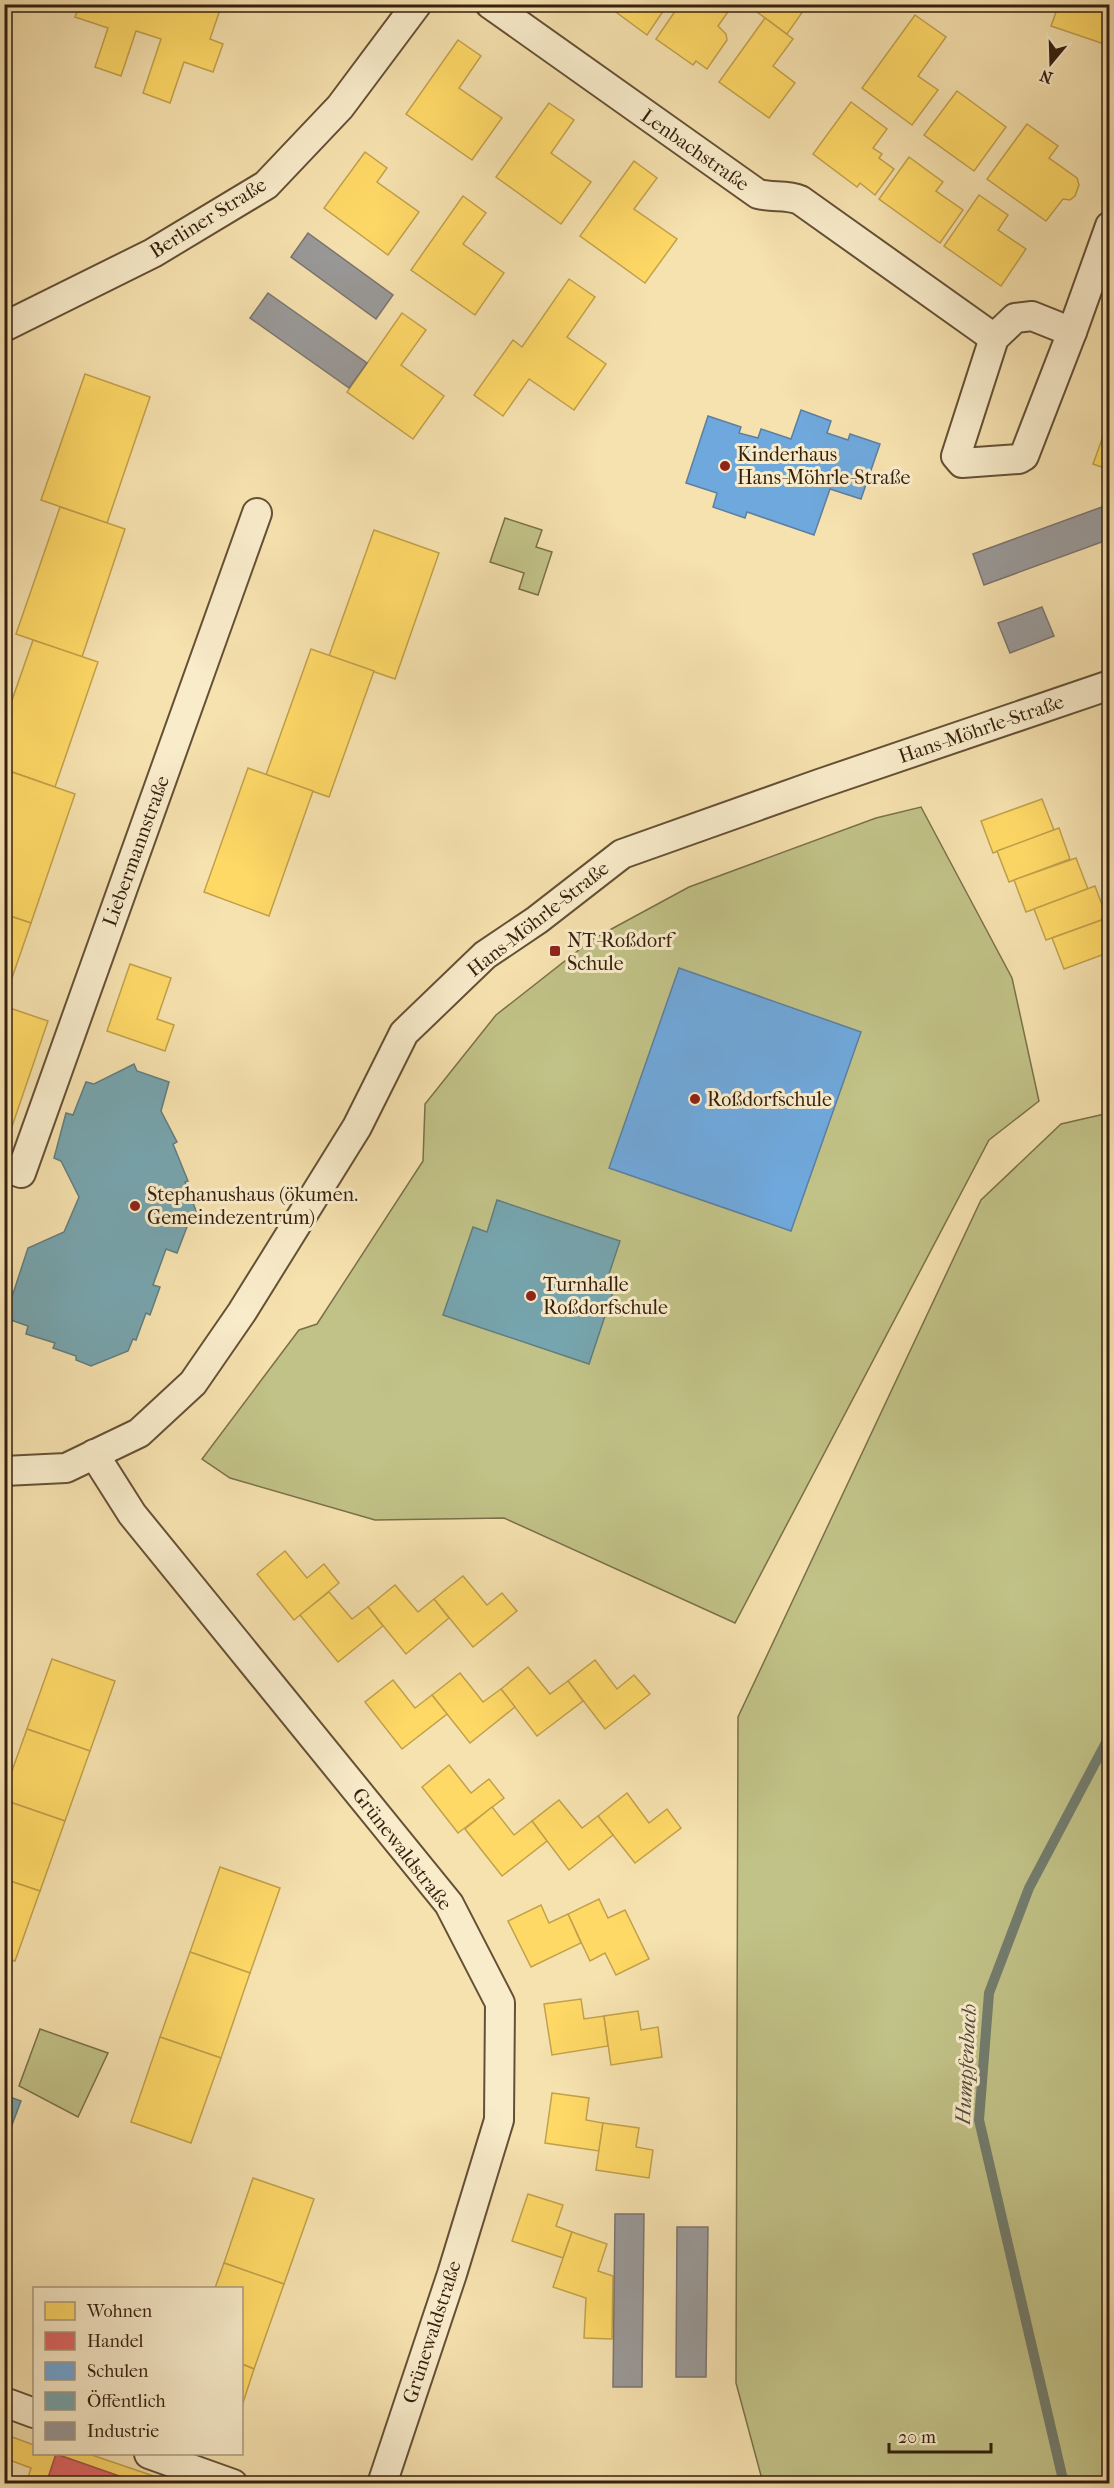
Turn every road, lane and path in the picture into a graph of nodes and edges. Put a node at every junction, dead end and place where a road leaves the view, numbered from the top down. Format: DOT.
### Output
graph roads {
  1 [pos="417,4"];
  2 [pos="490,4"];
  3 [pos="1110,226"];
  4 [pos="4,327"];
  5 [pos="1071,332"];
  6 [pos="994,338"];
  7 [pos="257,513"];
  8 [pos="1110,686"];
  9 [pos="4,1167"];
  10 [pos="94,1454"];
  11 [pos="4,1471"];
  12 [pos="4,2402"];
  13 [pos="33,2413"];
  14 [pos="152,2455"];
  15 [pos="233,2484"];
  16 [pos="382,2484"];
  1 -- 4 [label="street, Berliner Straße"];
  2 -- 6 [label="street, Lenbachstraße"];
  3 -- 5 [label="street"];
  5 -- 6 [label="street"];
  5 -- 6 [label="street"];
  7 -- 9 [label="street, Liebermannstraße"];
  8 -- 10 [label="street, Hans-Möhrle-Straße"];
  10 -- 11 [label="street, Hans-Möhrle-Straße"];
  10 -- 16 [label="street, Grünewaldstraße"];
  12 -- 13 [label="street"];
  14 -- 15 [label="street"];
}
